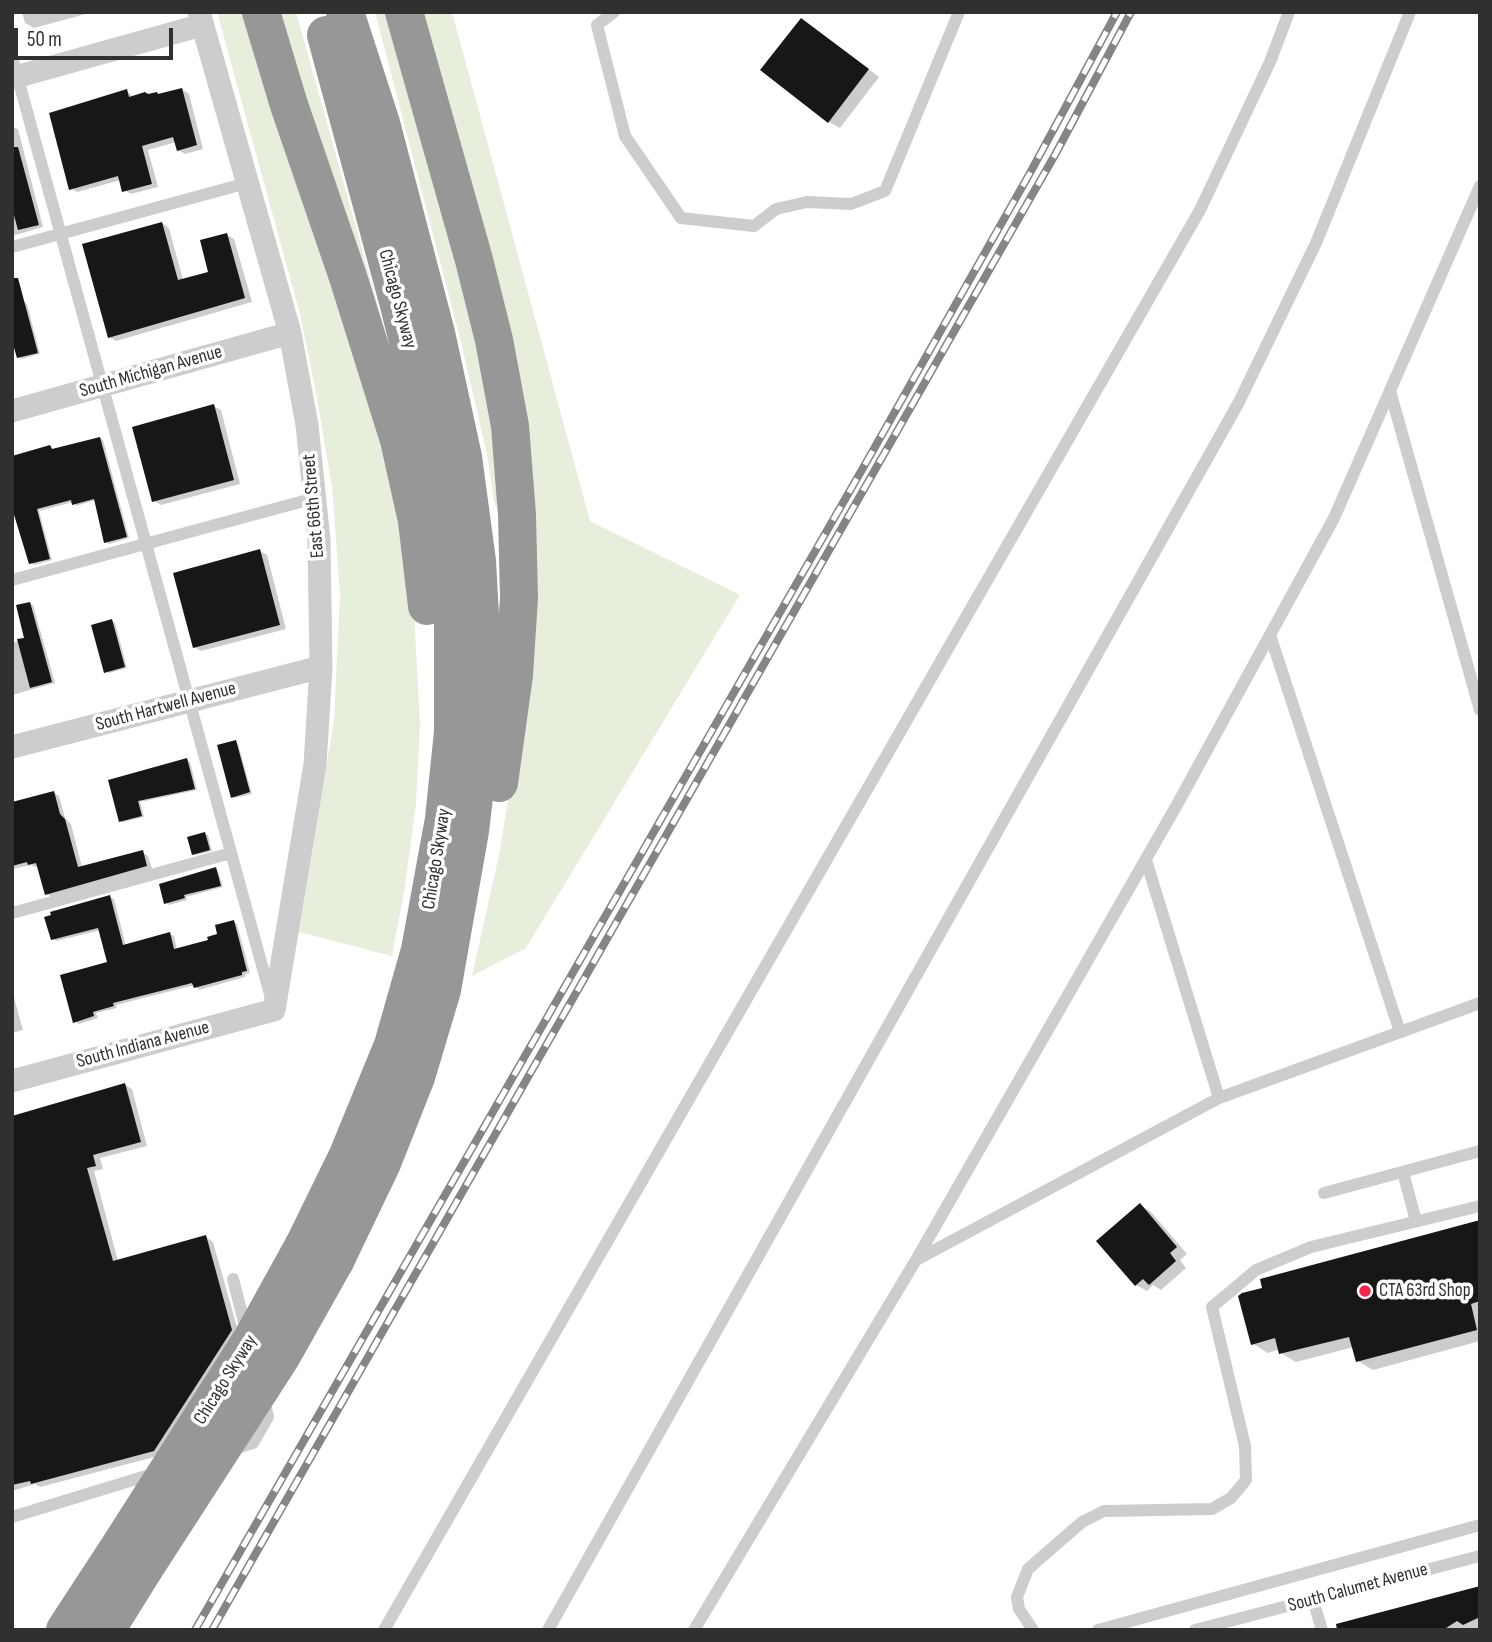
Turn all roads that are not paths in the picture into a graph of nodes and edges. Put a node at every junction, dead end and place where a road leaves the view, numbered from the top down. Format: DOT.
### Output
graph roads {
  1 [pos="261,12"];
  2 [pos="319,12"];
  3 [pos="345,12"];
  4 [pos="360,12"];
  5 [pos="404,12"];
  6 [pos="614,12"];
  7 [pos="959,12"];
  8 [pos="1289,12"];
  9 [pos="1410,12"];
  10 [pos="201,18"];
  11 [pos="14,71"];
  12 [pos="381,123"];
  13 [pos="247,183"];
  14 [pos="1480,186"];
  15 [pos="61,234"];
  16 [pos="12,247"];
  17 [pos="290,333"];
  18 [pos="103,386"];
  19 [pos="1390,391"];
  20 [pos="12,411"];
  21 [pos="315,498"];
  22 [pos="146,544"];
  23 [pos="12,580"];
  24 [pos="1270,635"];
  25 [pos="321,667"];
  26 [pos="189,700"];
  27 [pos="1480,710"];
  28 [pos="12,747"];
  29 [pos="231,853"];
  30 [pos="1146,860"];
  31 [pos="12,913"];
  32 [pos="428,919"];
  33 [pos="442,990"];
  34 [pos="1480,1003"];
  35 [pos="274,1010"];
  36 [pos="1400,1032"];
  37 [pos="12,1081"];
  38 [pos="1219,1098"];
  39 [pos="1480,1151"];
  40 [pos="1403,1172"];
  41 [pos="1324,1193"];
  42 [pos="1480,1206"];
  43 [pos="1416,1221"];
  44 [pos="320,1253"];
  45 [pos="916,1260"];
  46 [pos="233,1279"];
  47 [pos="199,1459"];
  48 [pos="186,1464"];
  49 [pos="12,1517"];
  50 [pos="1480,1525"];
  51 [pos="1480,1556"];
  52 [pos="130,1560"];
  53 [pos="1314,1600"];
  54 [pos="65,1630"];
  55 [pos="106,1630"];
  56 [pos="384,1630"];
  57 [pos="548,1630"];
  58 [pos="694,1630"];
  59 [pos="1033,1630"];
  60 [pos="1098,1630"];
  61 [pos="1195,1630"];
  62 [pos="1322,1630"];
  1 -- 32 [label="highway"];
  2 -- 32 [label="highway, Chicago Skyway"];
  3 -- 12 [label="highway, Chicago Skyway"];
  4 -- 12 [label="highway, Chicago Skyway"];
  5 -- 33 [label="highway"];
  6 -- 7 [label="lane"];
  8 -- 56 [label="lane"];
  9 -- 57 [label="lane"];
  10 -- 11 [label="street"];
  10 -- 13 [label="street, East 66th Street"];
  11 -- 15 [label="lane"];
  12 -- 33 [label="highway, Chicago Skyway"];
  13 -- 15 [label="lane"];
  13 -- 17 [label="street, East 66th Street"];
  14 -- 19 [label="lane"];
  15 -- 16 [label="lane"];
  15 -- 18 [label="lane"];
  17 -- 18 [label="street, South Michigan Avenue"];
  17 -- 21 [label="street, East 66th Street"];
  18 -- 20 [label="street, South Michigan Avenue"];
  18 -- 22 [label="lane"];
  19 -- 24 [label="lane"];
  19 -- 27 [label="lane"];
  21 -- 22 [label="lane"];
  21 -- 25 [label="street, East 66th Street"];
  22 -- 23 [label="lane"];
  22 -- 26 [label="lane"];
  24 -- 30 [label="lane"];
  24 -- 36 [label="lane"];
  25 -- 26 [label="street, South Hartwell Avenue"];
  25 -- 35 [label="street, East 66th Street"];
  26 -- 28 [label="street, South Hartwell Avenue"];
  26 -- 29 [label="lane"];
  29 -- 31 [label="lane"];
  29 -- 35 [label="lane"];
  30 -- 38 [label="lane"];
  30 -- 45 [label="lane"];
  32 -- 44 [label="highway, Chicago Skyway"];
  33 -- 44 [label="highway, Chicago Skyway"];
  34 -- 36 [label="lane"];
  35 -- 37 [label="street, South Indiana Avenue"];
  36 -- 38 [label="lane"];
  38 -- 45 [label="lane"];
  39 -- 40 [label="lane"];
  40 -- 41 [label="lane"];
  40 -- 43 [label="lane"];
  42 -- 43 [label="lane"];
  43 -- 59 [label="lane"];
  44 -- 52 [label="highway, Chicago Skyway, bridge"];
  45 -- 58 [label="lane"];
  46 -- 47 [label="lane"];
  48 -- 49 [label="lane"];
  50 -- 60 [label="lane"];
  51 -- 53 [label="lane, South Calumet Avenue"];
  52 -- 54 [label="highway, Chicago Skyway"];
  52 -- 55 [label="highway, Chicago Skyway"];
  53 -- 61 [label="lane, South Calumet Avenue"];
  53 -- 62 [label="lane"];
}
